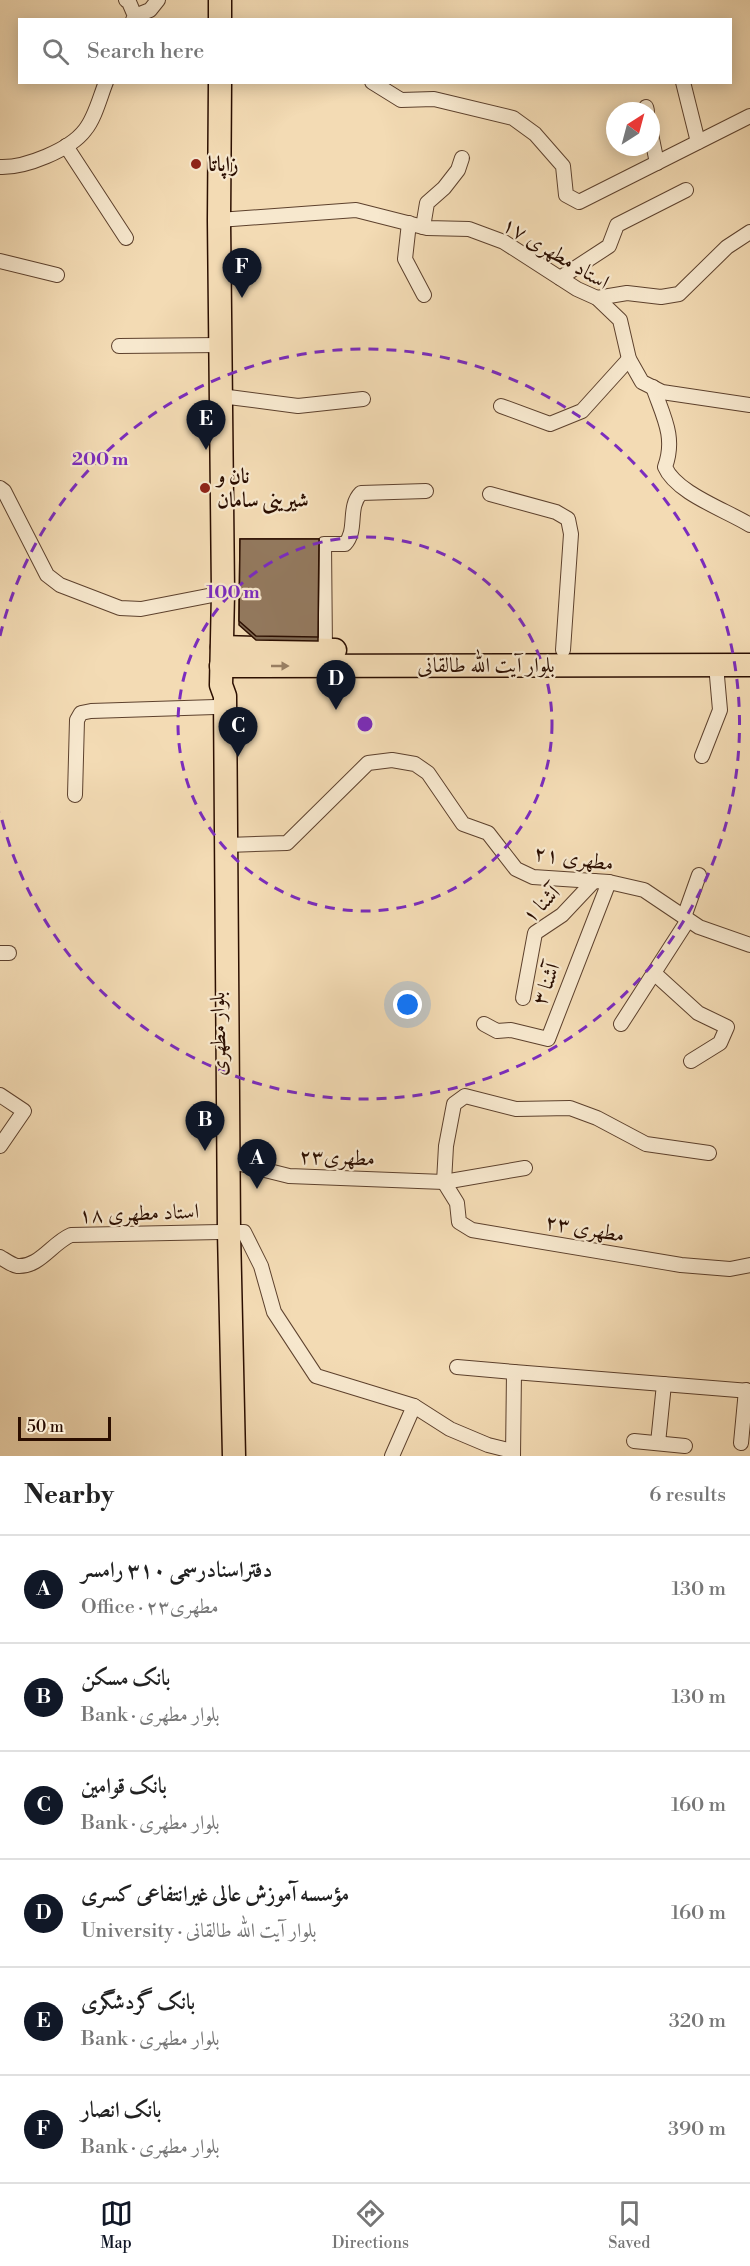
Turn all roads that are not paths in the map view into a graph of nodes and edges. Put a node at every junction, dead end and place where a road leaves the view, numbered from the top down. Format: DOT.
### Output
graph roads {
  1 [pos="126,0"];
  2 [pos="158,0"];
  3 [pos="220,0"];
  4 [pos="134,18"];
  5 [pos="220,18"];
  6 [pos="105,84"];
  7 [pos="220,84"];
  8 [pos="375,84"];
  9 [pos="684,84"];
  10 [pos="750,116"];
  11 [pos="698,142"];
  12 [pos="66,146"];
  13 [pos="656,156"];
  14 [pos="462,158"];
  15 [pos="657,163"];
  16 [pos="0,167"];
  17 [pos="686,190"];
  18 [pos="219,220"];
  19 [pos="416,225"];
  20 [pos="750,232"];
  21 [pos="126,238"];
  22 [pos="0,261"];
  23 [pos="57,275"];
  24 [pos="560,278"];
  25 [pos="424,295"];
  26 [pos="597,298"];
  27 [pos="220,345"];
  28 [pos="119,346"];
  29 [pos="629,359"];
  30 [pos="653,387"];
  31 [pos="221,396"];
  32 [pos="363,399"];
  33 [pos="750,405"];
  34 [pos="501,406"];
  35 [pos="0,488"];
  36 [pos="426,491"];
  37 [pos="490,494"];
  38 [pos="750,525"];
  39 [pos="223,593"];
  40 [pos="325,650"];
  41 [pos="563,650"];
  42 [pos="750,650"];
  43 [pos="665,658"];
  44 [pos="716,665"];
  45 [pos="750,665"];
  46 [pos="221,666"];
  47 [pos="215,707"];
  48 [pos="220,752"];
  49 [pos="702,756"];
  50 [pos="75,795"];
  51 [pos="227,845"];
  52 [pos="699,875"];
  53 [pos="594,881"];
  54 [pos="609,882"];
  55 [pos="690,922"];
  56 [pos="750,945"];
  57 [pos="654,973"];
  58 [pos="523,998"];
  59 [pos="484,1024"];
  60 [pos="621,1024"];
  61 [pos="691,1061"];
  62 [pos="0,1095"];
  63 [pos="0,1146"];
  64 [pos="709,1153"];
  65 [pos="229,1161"];
  66 [pos="525,1168"];
  67 [pos="444,1182"];
  68 [pos="224,1232"];
  69 [pos="0,1257"];
  70 [pos="750,1265"];
  71 [pos="456,1367"];
  72 [pos="514,1372"];
  73 [pos="664,1384"];
  74 [pos="748,1390"];
  75 [pos="414,1406"];
  76 [pos="634,1441"];
  77 [pos="658,1443"];
  78 [pos="741,1443"];
  79 [pos="685,1446"];
  80 [pos="229,1453"];
  81 [pos="513,1454"];
  82 [pos="392,1456"];
  1 -- 4 [label="street"];
  2 -- 4 [label="street"];
  3 -- 5 [label="main road"];
  6 -- 12 [label="street"];
  7 -- 18 [label="main road, بلوار مطهری"];
  8 -- 15 [label="street"];
  9 -- 11 [label="street"];
  10 -- 11 [label="street"];
  11 -- 15 [label="street"];
  12 -- 16 [label="street"];
  12 -- 21 [label="street"];
  13 -- 15 [label="street"];
  14 -- 19 [label="street"];
  17 -- 24 [label="street"];
  18 -- 19 [label="street, استاد مطهری ۱۷"];
  18 -- 27 [label="main road, بلوار مطهری"];
  19 -- 24 [label="street, استاد مطهری ۱۷"];
  19 -- 25 [label="street"];
  20 -- 26 [label="street"];
  22 -- 23 [label="street"];
  24 -- 26 [label="street, استاد مطهری ۱۷"];
  26 -- 29 [label="street, استاد مطهری ۱۷"];
  27 -- 28 [label="street"];
  27 -- 31 [label="main road, بلوار مطهری"];
  29 -- 30 [label="street, استاد مطهری ۱۷"];
  29 -- 34 [label="street"];
  30 -- 33 [label="street"];
  30 -- 38 [label="street"];
  31 -- 32 [label="street"];
  31 -- 39 [label="main road, بلوار مطهری"];
  35 -- 39 [label="street"];
  36 -- 40 [label="street"];
  37 -- 41 [label="street"];
  39 -- 46 [label="main road, بلوار مطهری"];
  40 -- 41 [label="main road, بلوار آیت الله طالقانی"];
  40 -- 46 [label="main road, بلوار آیت الله طالقانی"];
  41 -- 43 [label="main road, بلوار آیت الله طالقانی"];
  42 -- 43 [label="main road, بلوار آیت الله طالقانی"];
  43 -- 44 [label="main road, بلوار آیت الله طالقانی"];
  46 -- 43 [label="main road, بلوار آیت الله طالقانی, one-way"];
  44 -- 45 [label="main road, بلوار آیت الله طالقانی"];
  44 -- 49 [label="street"];
  46 -- 47 [label="main road, بلوار مطهری"];
  46 -- 48 [label="main road, بلوار مطهری"];
  47 -- 48 [label="main road, بلوار مطهری"];
  47 -- 50 [label="street"];
  48 -- 51 [label="main road, بلوار مطهری"];
  48 -- 68 [label="main road, بلوار مطهری"];
  51 -- 53 [label="street, مطهری ۲۱"];
  51 -- 65 [label="main road, بلوار مطهری"];
  52 -- 55 [label="street"];
  53 -- 54 [label="street, مطهری ۲۱"];
  53 -- 58 [label="street, آشنا ۱"];
  54 -- 55 [label="street, مطهری ۲۱"];
  54 -- 59 [label="street, آشنا ۳"];
  55 -- 56 [label="street, مطهری ۲۱"];
  55 -- 57 [label="street"];
  57 -- 60 [label="street"];
  57 -- 61 [label="street"];
  62 -- 63 [label="street"];
  64 -- 67 [label="street"];
  65 -- 67 [label="street, مطهری۲۳"];
  65 -- 68 [label="main road, بلوار مطهری"];
  66 -- 67 [label="street, مطهری۲۳"];
  67 -- 70 [label="street, مطهری ۲۳"];
  68 -- 69 [label="street, استاد مطهری ۱۸"];
  68 -- 75 [label="street"];
  68 -- 80 [label="main road, بلوار مطهری"];
  71 -- 72 [label="street"];
  72 -- 73 [label="street"];
  72 -- 81 [label="street"];
  73 -- 74 [label="street"];
  73 -- 77 [label="street"];
  74 -- 78 [label="street"];
  75 -- 81 [label="street"];
  75 -- 82 [label="street"];
  76 -- 77 [label="street"];
  77 -- 79 [label="street"];
}
